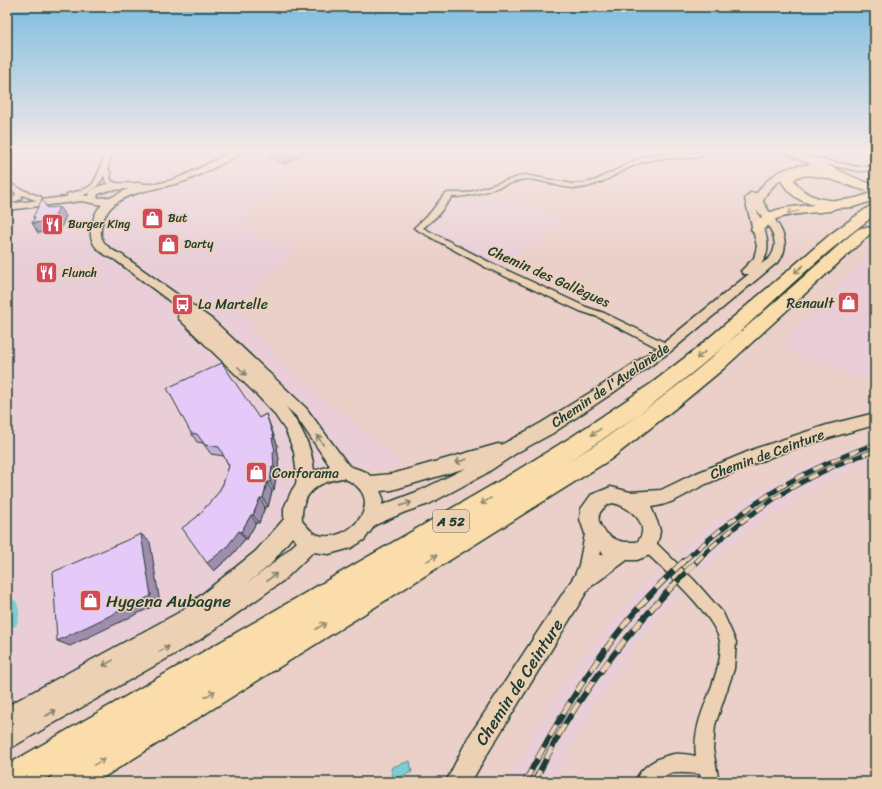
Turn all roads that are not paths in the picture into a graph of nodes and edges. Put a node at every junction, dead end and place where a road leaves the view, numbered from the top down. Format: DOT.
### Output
graph roads {
  1 [pos="12,187"];
  2 [pos="92,187"];
  3 [pos="98,187"];
  4 [pos="120,187"];
  5 [pos="131,187"];
  6 [pos="151,187"];
  7 [pos="493,187"];
  8 [pos="758,187"];
  9 [pos="766,187"];
  10 [pos="791,187"];
  11 [pos="123,188"];
  12 [pos="20,192"];
  13 [pos="96,195"];
  14 [pos="70,196"];
  15 [pos="875,196"];
  16 [pos="38,200"];
  17 [pos="114,200"];
  18 [pos="845,204"];
  19 [pos="7,205"];
  20 [pos="875,209"];
  21 [pos="767,218"];
  22 [pos="875,224"];
  23 [pos="758,229"];
  24 [pos="703,316"];
  25 [pos="666,348"];
  26 [pos="875,419"];
  27 [pos="512,447"];
  28 [pos="343,471"];
  29 [pos="368,484"];
  30 [pos="305,486"];
  31 [pos="663,498"];
  32 [pos="630,500"];
  33 [pos="370,519"];
  34 [pos="293,522"];
  35 [pos="651,524"];
  36 [pos="594,535"];
  37 [pos="311,541"];
  38 [pos="647,544"];
  39 [pos="623,552"];
  40 [pos="582,582"];
  41 [pos="7,719"];
  42 [pos="7,738"];
  43 [pos="708,774"];
  44 [pos="10,782"];
  45 [pos="66,782"];
  46 [pos="458,782"];
  47 [pos="644,782"];
  1 -- 12 [label="street"];
  2 -- 14 [label="street"];
  3 -- 13 [label="street"];
  4 -- 11 [label="street"];
  5 -- 11 [label="main road"];
  6 -- 11 [label="main road"];
  7 -- 25 [label="street, Chemin des Gallègues"];
  8 -- 23 [label="main road, Chemin de l'Avelanède"];
  9 -- 21 [label="main road, Chemin de l'Avelanède"];
  10 -- 18 [label="highway"];
  11 -- 13 [label="main road"];
  11 -- 17 [label="main road"];
  12 -- 16 [label="street"];
  12 -- 19 [label="street"];
  13 -- 14 [label="main road"];
  13 -- 17 [label="main road"];
  13 -- 19 [label="main road"];
  13 -- 30 [label="main road, one-way"];
  14 -- 16 [label="main road"];
  15 -- 18 [label="highway"];
  16 -- 19 [label="main road"];
  28 -- 17 [label="main road, one-way"];
  18 -- 21 [label="highway, one-way"];
  20 -- 44 [label="highway, A 52, one-way"];
  21 -- 23 [label="highway"];
  21 -- 24 [label="main road, Chemin de l'Avelanède"];
  45 -- 22 [label="highway, A 52, one-way"];
  23 -- 24 [label="main road, Chemin de l'Avelanède"];
  24 -- 25 [label="main road, Chemin de l'Avelanède"];
  25 -- 27 [label="main road, Chemin de l'Avelanède"];
  26 -- 31 [label="main road, Chemin de Ceinture"];
  27 -- 29 [label="main road, one-way"];
  33 -- 27 [label="main road, one-way"];
  28 -- 29 [label="main road"];
  28 -- 30 [label="main road"];
  29 -- 33 [label="main road"];
  30 -- 34 [label="main road"];
  31 -- 32 [label="main road, Chemin de Ceinture"];
  31 -- 35 [label="main road"];
  32 -- 35 [label="main road"];
  32 -- 36 [label="main road"];
  33 -- 37 [label="main road"];
  34 -- 37 [label="main road"];
  34 -- 41 [label="main road, one-way"];
  35 -- 38 [label="main road"];
  36 -- 39 [label="main road"];
  36 -- 40 [label="main road, Chemin de Ceinture"];
  42 -- 37 [label="main road, one-way"];
  38 -- 39 [label="main road"];
  38 -- 43 [label="street"];
  39 -- 40 [label="main road, Chemin de Ceinture"];
  40 -- 46 [label="main road, Chemin de Ceinture"];
  43 -- 47 [label="street"];
}
